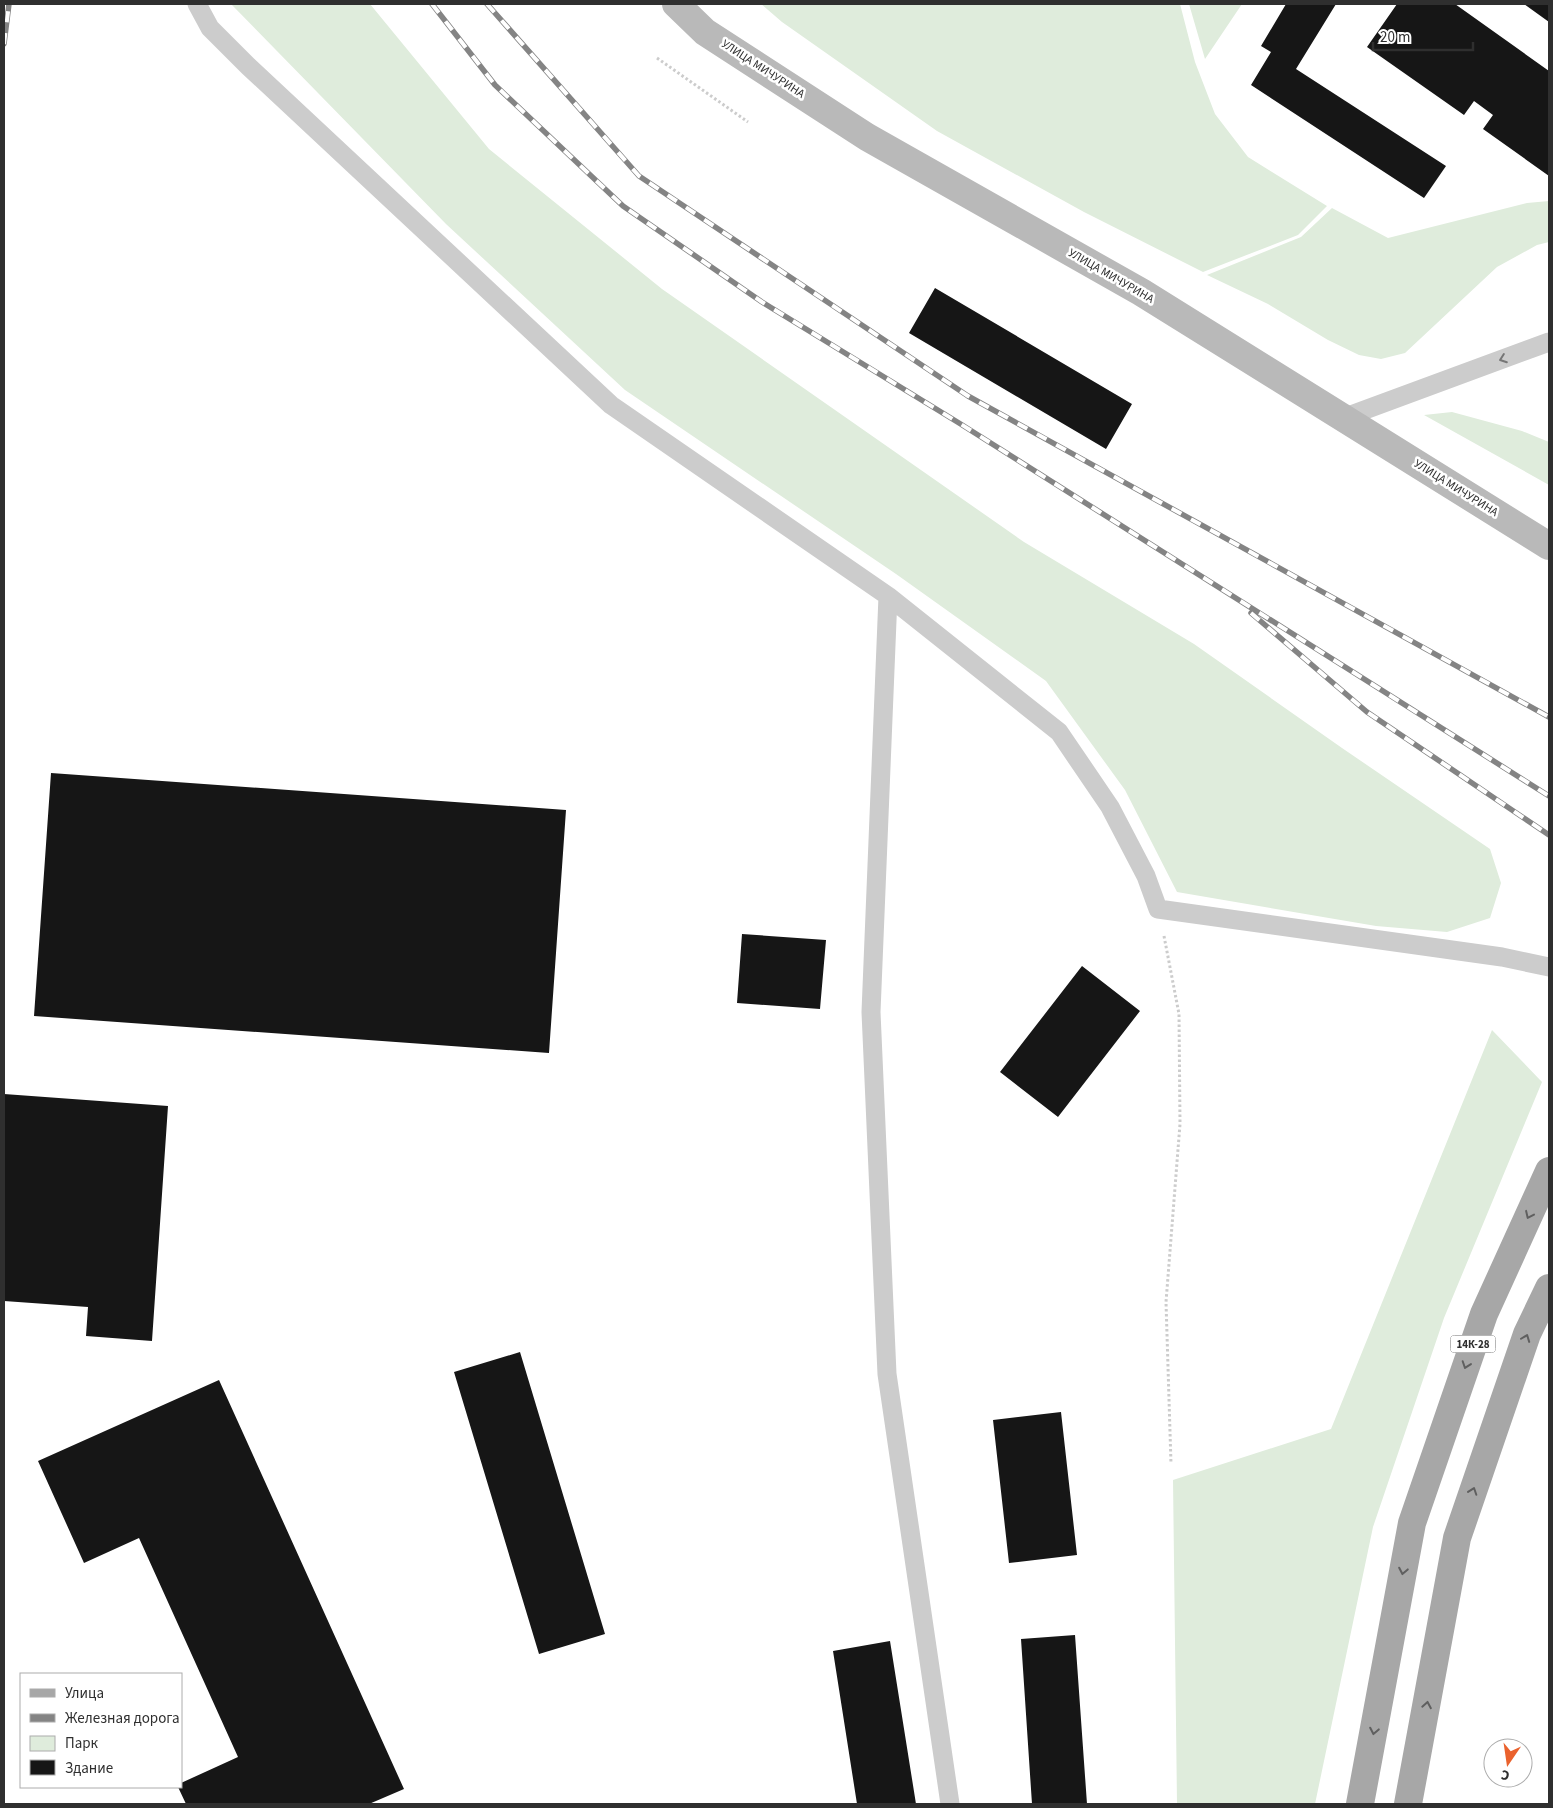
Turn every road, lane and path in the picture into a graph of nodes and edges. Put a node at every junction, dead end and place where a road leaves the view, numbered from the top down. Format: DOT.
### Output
graph roads {
  1 [pos="197,4"];
  2 [pos="676,4"];
  3 [pos="657,58"];
  4 [pos="748,122"];
  5 [pos="1549,342"];
  6 [pos="1343,418"];
  7 [pos="1549,546"];
  8 [pos="888,596"];
  9 [pos="1158,909"];
  10 [pos="1549,967"];
  11 [pos="1549,1171"];
  12 [pos="1549,1288"];
  13 [pos="1171,1464"];
  14 [pos="950,1804"];
  15 [pos="1360,1804"];
  16 [pos="1408,1804"];
  1 -- 8 [label="lane"];
  2 -- 6 [label="main road, УЛИЦА МИЧУРИНА"];
  3 -- 4 [label="path"];
  5 -- 6 [label="lane, one-way"];
  6 -- 7 [label="main road, УЛИЦА МИЧУРИНА"];
  8 -- 9 [label="lane"];
  8 -- 14 [label="lane"];
  9 -- 10 [label="lane"];
  9 -- 13 [label="path"];
  11 -- 15 [label="main road, 14К-28, one-way"];
  16 -- 12 [label="main road, one-way"];
}
